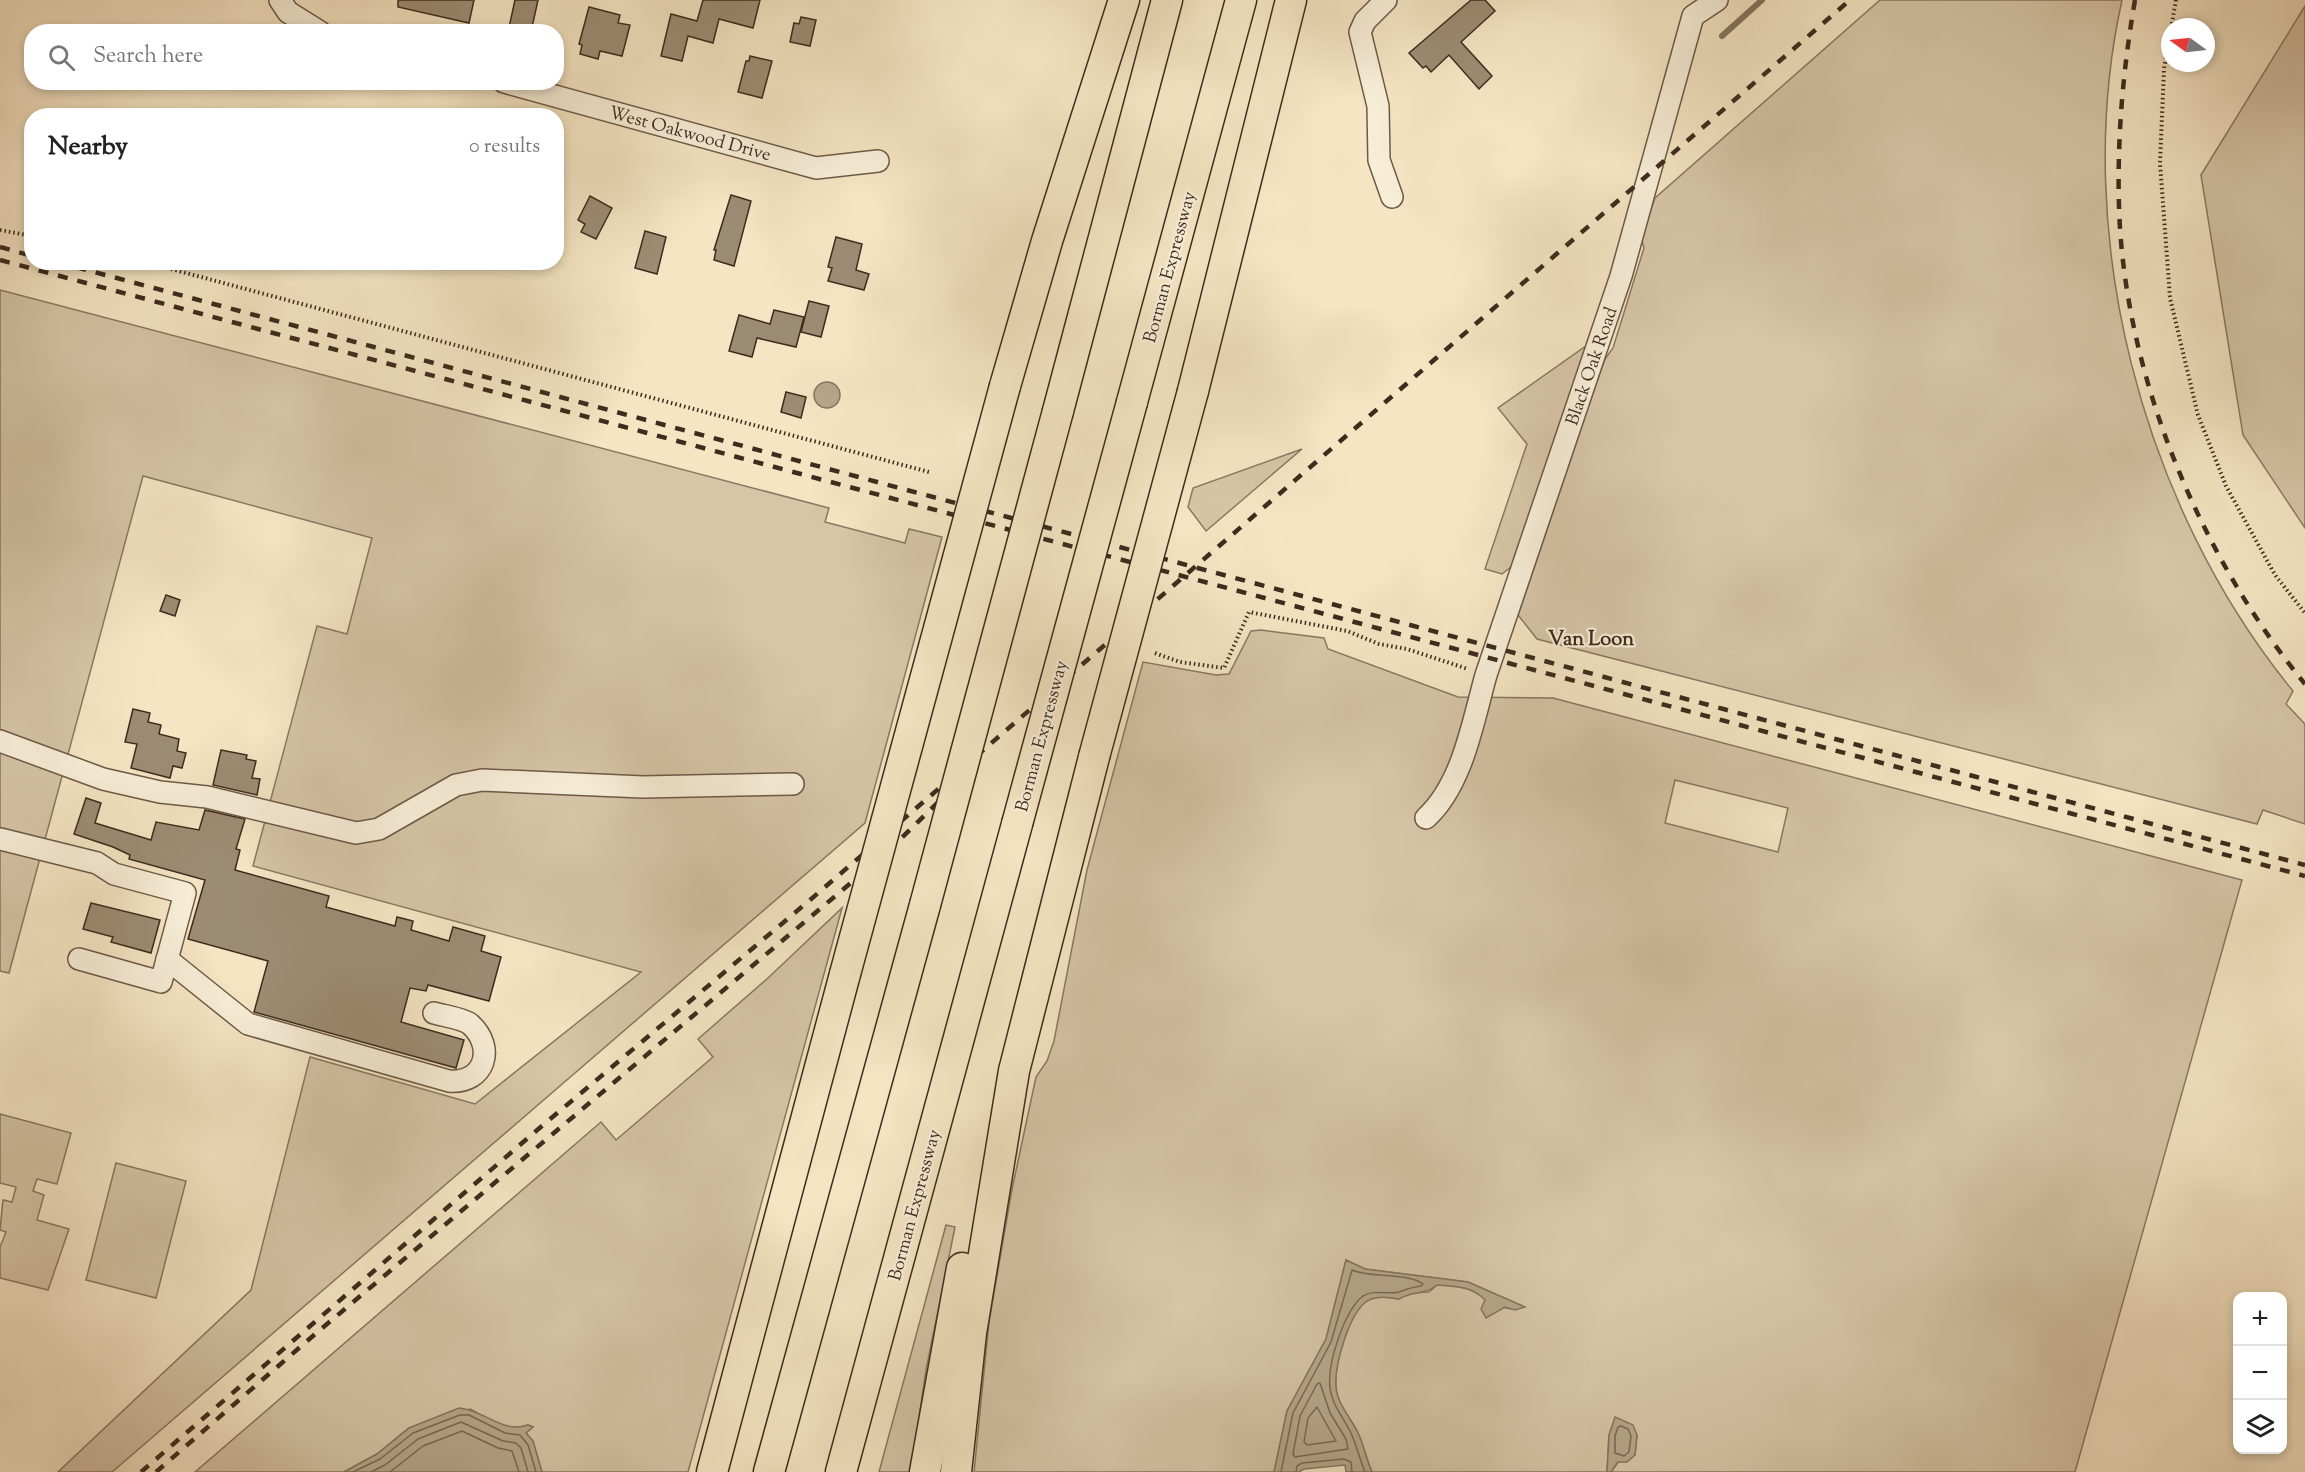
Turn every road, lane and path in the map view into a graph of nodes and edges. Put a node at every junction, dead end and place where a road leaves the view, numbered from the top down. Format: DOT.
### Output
graph roads {
  1 [pos="280,0"];
  2 [pos="1124,0"];
  3 [pos="1167,0"];
  4 [pos="1240,0"];
  5 [pos="1291,0"];
  6 [pos="1386,0"];
  7 [pos="1717,0"];
  8 [pos="2176,0"];
  9 [pos="1693,8"];
  10 [pos="307,24"];
  11 [pos="533,90"];
  12 [pos="878,161"];
  13 [pos="1392,197"];
  14 [pos="0,230"];
  15 [pos="24,234"];
  16 [pos="175,270"];
  17 [pos="929,472"];
  18 [pos="2305,613"];
  19 [pos="1155,653"];
  20 [pos="1486,675"];
  21 [pos="0,741"];
  22 [pos="793,784"];
  23 [pos="1426,818"];
  24 [pos="0,839"];
  25 [pos="78,959"];
  26 [pos="167,959"];
  27 [pos="434,1013"];
  28 [pos="1014,1071"];
  29 [pos="712,1472"];
  30 [pos="769,1472"];
  31 [pos="841,1472"];
  32 [pos="925,1472"];
  33 [pos="956,1472"];
  1 -- 10 [label="street"];
  2 -- 29 [label="highway, bridge"];
  3 -- 30 [label="highway, bridge"];
  4 -- 31 [label="highway, Borman Expressway, bridge"];
  5 -- 28 [label="highway, bridge"];
  6 -- 13 [label="street"];
  7 -- 9 [label="street, Black Oak Road"];
  8 -- 18 [label="path"];
  9 -- 20 [label="street, Black Oak Road"];
  11 -- 12 [label="street, West Oakwood Drive"];
  14 -- 15 [label="path"];
  16 -- 17 [label="path"];
  19 -- 20 [label="path"];
  20 -- 23 [label="street, Black Oak Road"];
  21 -- 22 [label="street"];
  24 -- 26 [label="street"];
  25 -- 26 [label="street"];
  26 -- 27 [label="street"];
  28 -- 32 [label="highway"];
  28 -- 33 [label="highway"];
}
